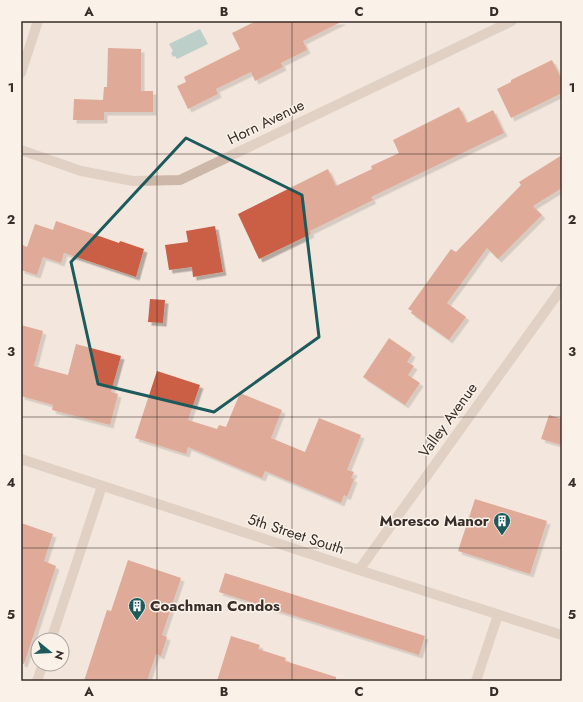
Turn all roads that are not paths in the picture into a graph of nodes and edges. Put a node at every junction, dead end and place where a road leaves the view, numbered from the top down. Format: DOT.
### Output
graph roads {
  1 [pos="38,21"];
  2 [pos="512,21"];
  3 [pos="22,70"];
  4 [pos="21,150"];
  5 [pos="562,288"];
  6 [pos="21,459"];
  7 [pos="102,486"];
  8 [pos="359,570"];
  9 [pos="498,615"];
  10 [pos="54,632"];
  11 [pos="562,635"];
  12 [pos="476,681"];
  1 -- 3 [label="street"];
  2 -- 4 [label="street, Horn Avenue"];
  5 -- 8 [label="street, Valley Avenue"];
  6 -- 7 [label="street, 5th Street South"];
  7 -- 8 [label="street, 5th Street South"];
  7 -- 10 [label="street"];
  8 -- 9 [label="street, 5th Street South"];
  9 -- 11 [label="street, 5th Street South"];
  9 -- 12 [label="street"];
}
